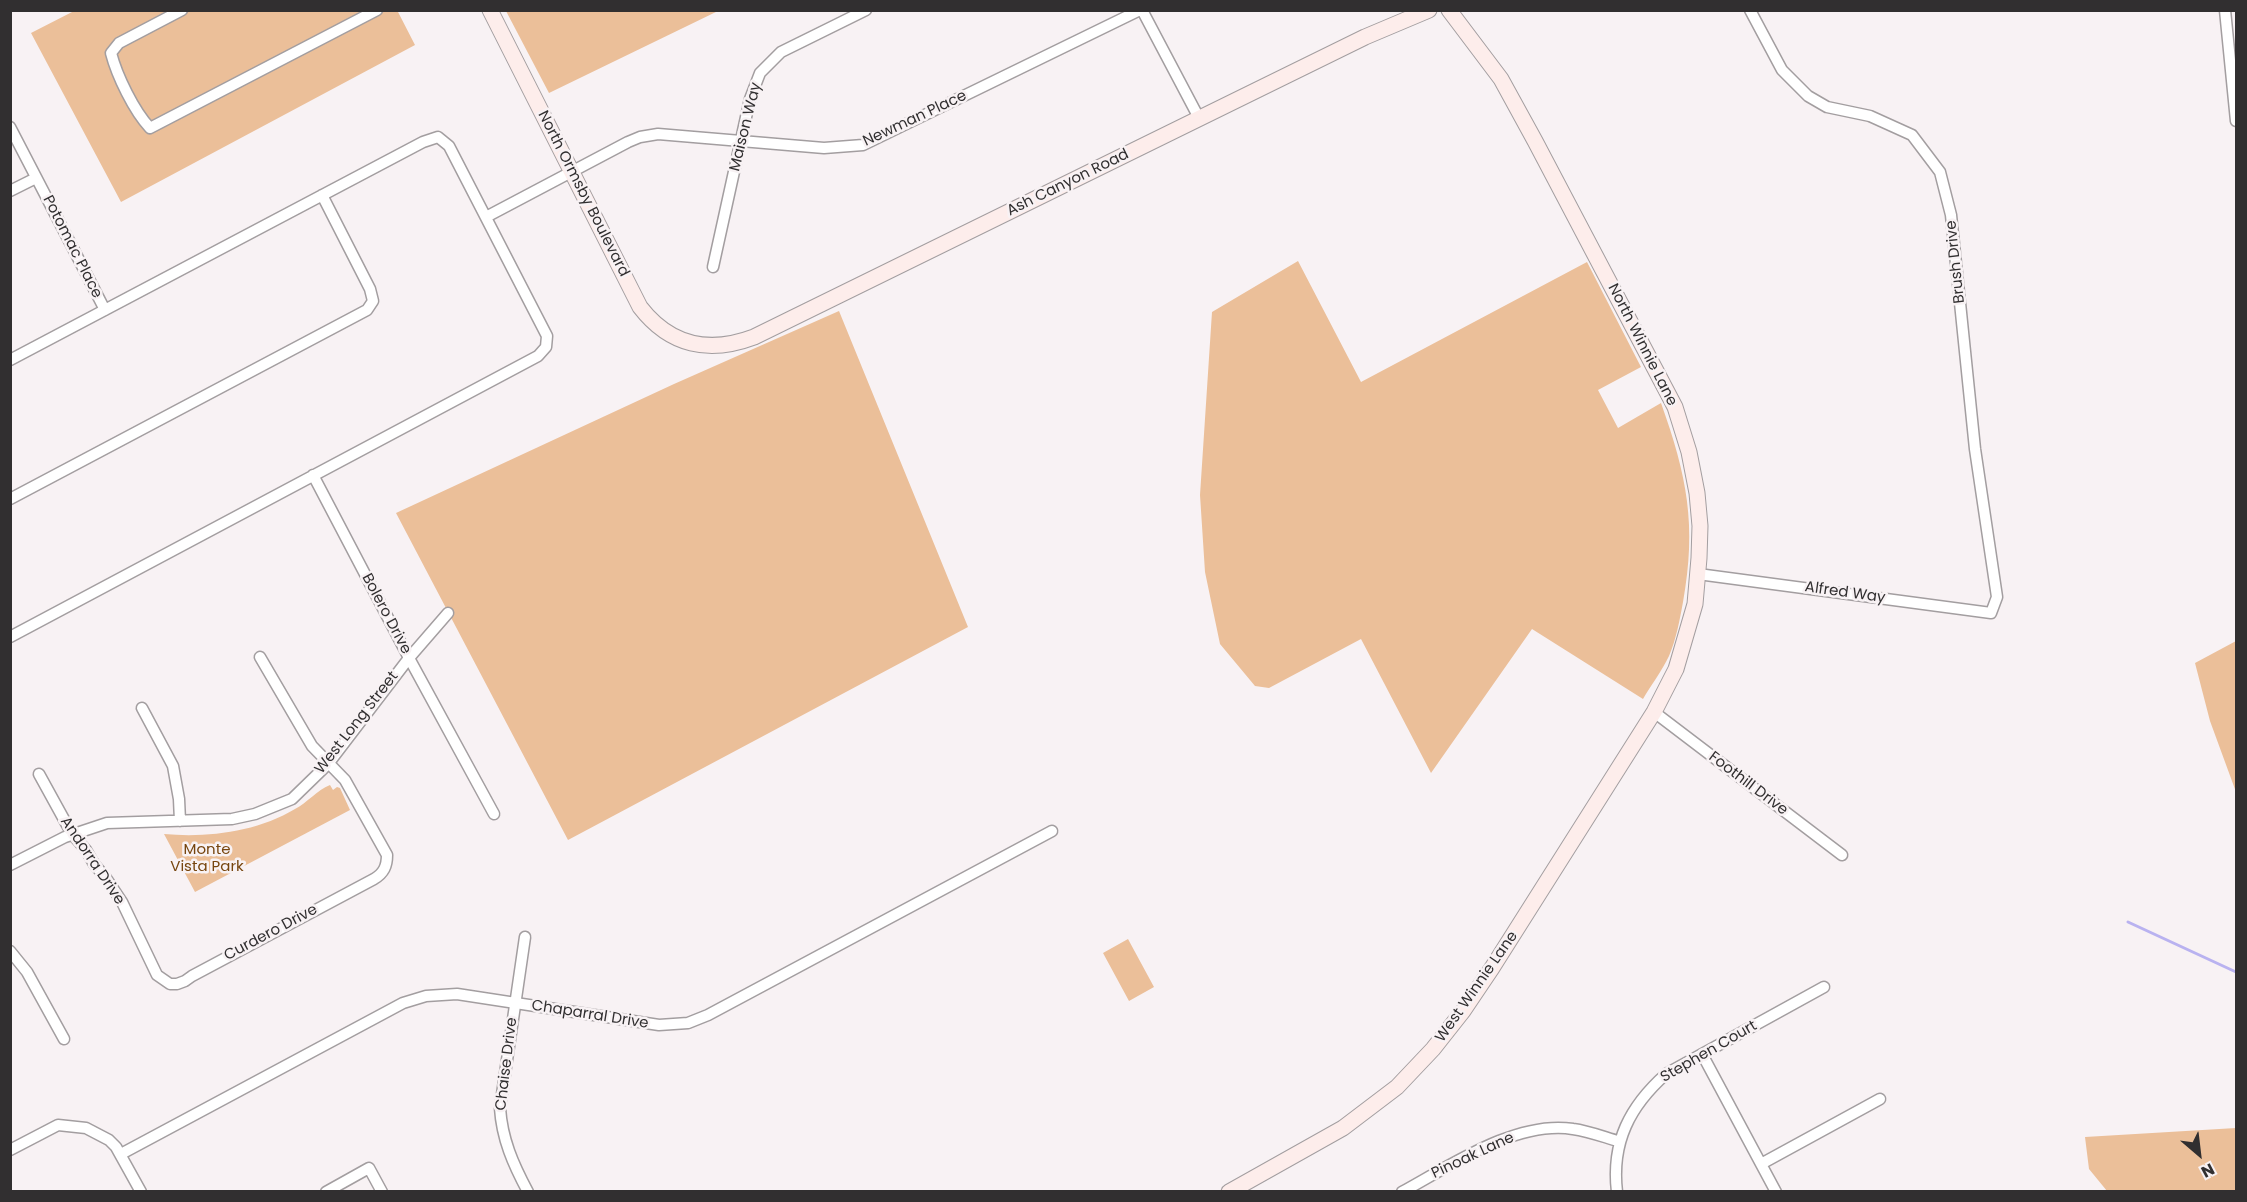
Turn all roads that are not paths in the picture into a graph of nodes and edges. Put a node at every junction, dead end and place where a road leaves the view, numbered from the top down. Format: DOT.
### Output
graph roads {
  1 [pos="182,10"];
  2 [pos="377,10"];
  3 [pos="490,10"];
  4 [pos="866,10"];
  5 [pos="1141,10"];
  6 [pos="1429,10"];
  7 [pos="1449,10"];
  8 [pos="1750,10"];
  9 [pos="2225,10"];
  10 [pos="1199,118"];
  11 [pos="2236,121"];
  12 [pos="10,127"];
  13 [pos="741,140"];
  14 [pos="571,171"];
  15 [pos="36,178"];
  16 [pos="10,191"];
  17 [pos="322,195"];
  18 [pos="486,217"];
  19 [pos="713,267"];
  20 [pos="105,310"];
  21 [pos="705,346"];
  22 [pos="10,360"];
  23 [pos="313,475"];
  24 [pos="10,499"];
  25 [pos="1698,574"];
  26 [pos="448,613"];
  27 [pos="1991,613"];
  28 [pos="10,637"];
  29 [pos="260,657"];
  30 [pos="409,658"];
  31 [pos="142,708"];
  32 [pos="1654,712"];
  33 [pos="328,764"];
  34 [pos="39,774"];
  35 [pos="494,814"];
  36 [pos="180,821"];
  37 [pos="1052,831"];
  38 [pos="72,834"];
  39 [pos="1842,855"];
  40 [pos="10,866"];
  41 [pos="525,937"];
  42 [pos="10,951"];
  43 [pos="162,979"];
  44 [pos="1824,987"];
  45 [pos="515,1003"];
  46 [pos="64,1039"];
  47 [pos="1702,1054"];
  48 [pos="1880,1099"];
  49 [pos="1618,1142"];
  50 [pos="10,1150"];
  51 [pos="121,1154"];
  52 [pos="1761,1164"];
  53 [pos="141,1191"];
  54 [pos="326,1191"];
  55 [pos="382,1191"];
  56 [pos="528,1191"];
  57 [pos="1228,1191"];
  58 [pos="1402,1191"];
  59 [pos="1617,1191"];
  60 [pos="1776,1191"];
  1 -- 2 [label="street"];
  3 -- 14 [label="street, North Ormsby Boulevard"];
  4 -- 13 [label="street, Maison Way"];
  5 -- 10 [label="street"];
  5 -- 13 [label="street, Newman Place"];
  6 -- 10 [label="street, Ash Canyon Road"];
  7 -- 25 [label="street, North Winnie Lane"];
  8 -- 27 [label="street, Brush Drive"];
  9 -- 11 [label="street"];
  10 -- 21 [label="street, Ash Canyon Road"];
  12 -- 15 [label="street"];
  13 -- 14 [label="street, Newman Place"];
  13 -- 19 [label="street, Maison Way"];
  14 -- 18 [label="street, Newman Place"];
  14 -- 21 [label="street, North Ormsby Boulevard"];
  15 -- 16 [label="street, Potomac Place"];
  15 -- 20 [label="street, Potomac Place"];
  17 -- 18 [label="street"];
  17 -- 20 [label="street"];
  17 -- 24 [label="street"];
  18 -- 23 [label="street"];
  20 -- 22 [label="street"];
  23 -- 28 [label="street"];
  23 -- 30 [label="street, Bolero Drive"];
  25 -- 27 [label="street, Alfred Way"];
  25 -- 32 [label="street, North Winnie Lane"];
  26 -- 30 [label="street, West Long Street"];
  29 -- 33 [label="street"];
  30 -- 33 [label="street, West Long Street"];
  30 -- 35 [label="street, Bolero Drive"];
  31 -- 36 [label="street"];
  32 -- 39 [label="street, Foothill Drive"];
  32 -- 57 [label="street, West Winnie Lane"];
  33 -- 36 [label="street, West Long Street"];
  33 -- 43 [label="street, Curdero Drive"];
  34 -- 38 [label="street, Andorra Drive"];
  36 -- 38 [label="street, West Long Street"];
  37 -- 45 [label="street, Chaparral Drive"];
  38 -- 40 [label="street, West Long Street"];
  38 -- 43 [label="street, Andorra Drive"];
  41 -- 45 [label="street, Chaise Drive"];
  42 -- 46 [label="street"];
  44 -- 47 [label="street, Stephen Court"];
  45 -- 51 [label="street, Chaparral Drive"];
  45 -- 56 [label="street, Chaise Drive"];
  47 -- 49 [label="street, Stephen Court"];
  47 -- 52 [label="street"];
  48 -- 52 [label="street"];
  49 -- 58 [label="street, Pinoak Lane"];
  49 -- 59 [label="street"];
  50 -- 51 [label="street"];
  51 -- 53 [label="street"];
  52 -- 60 [label="street"];
  54 -- 55 [label="street"];
}
